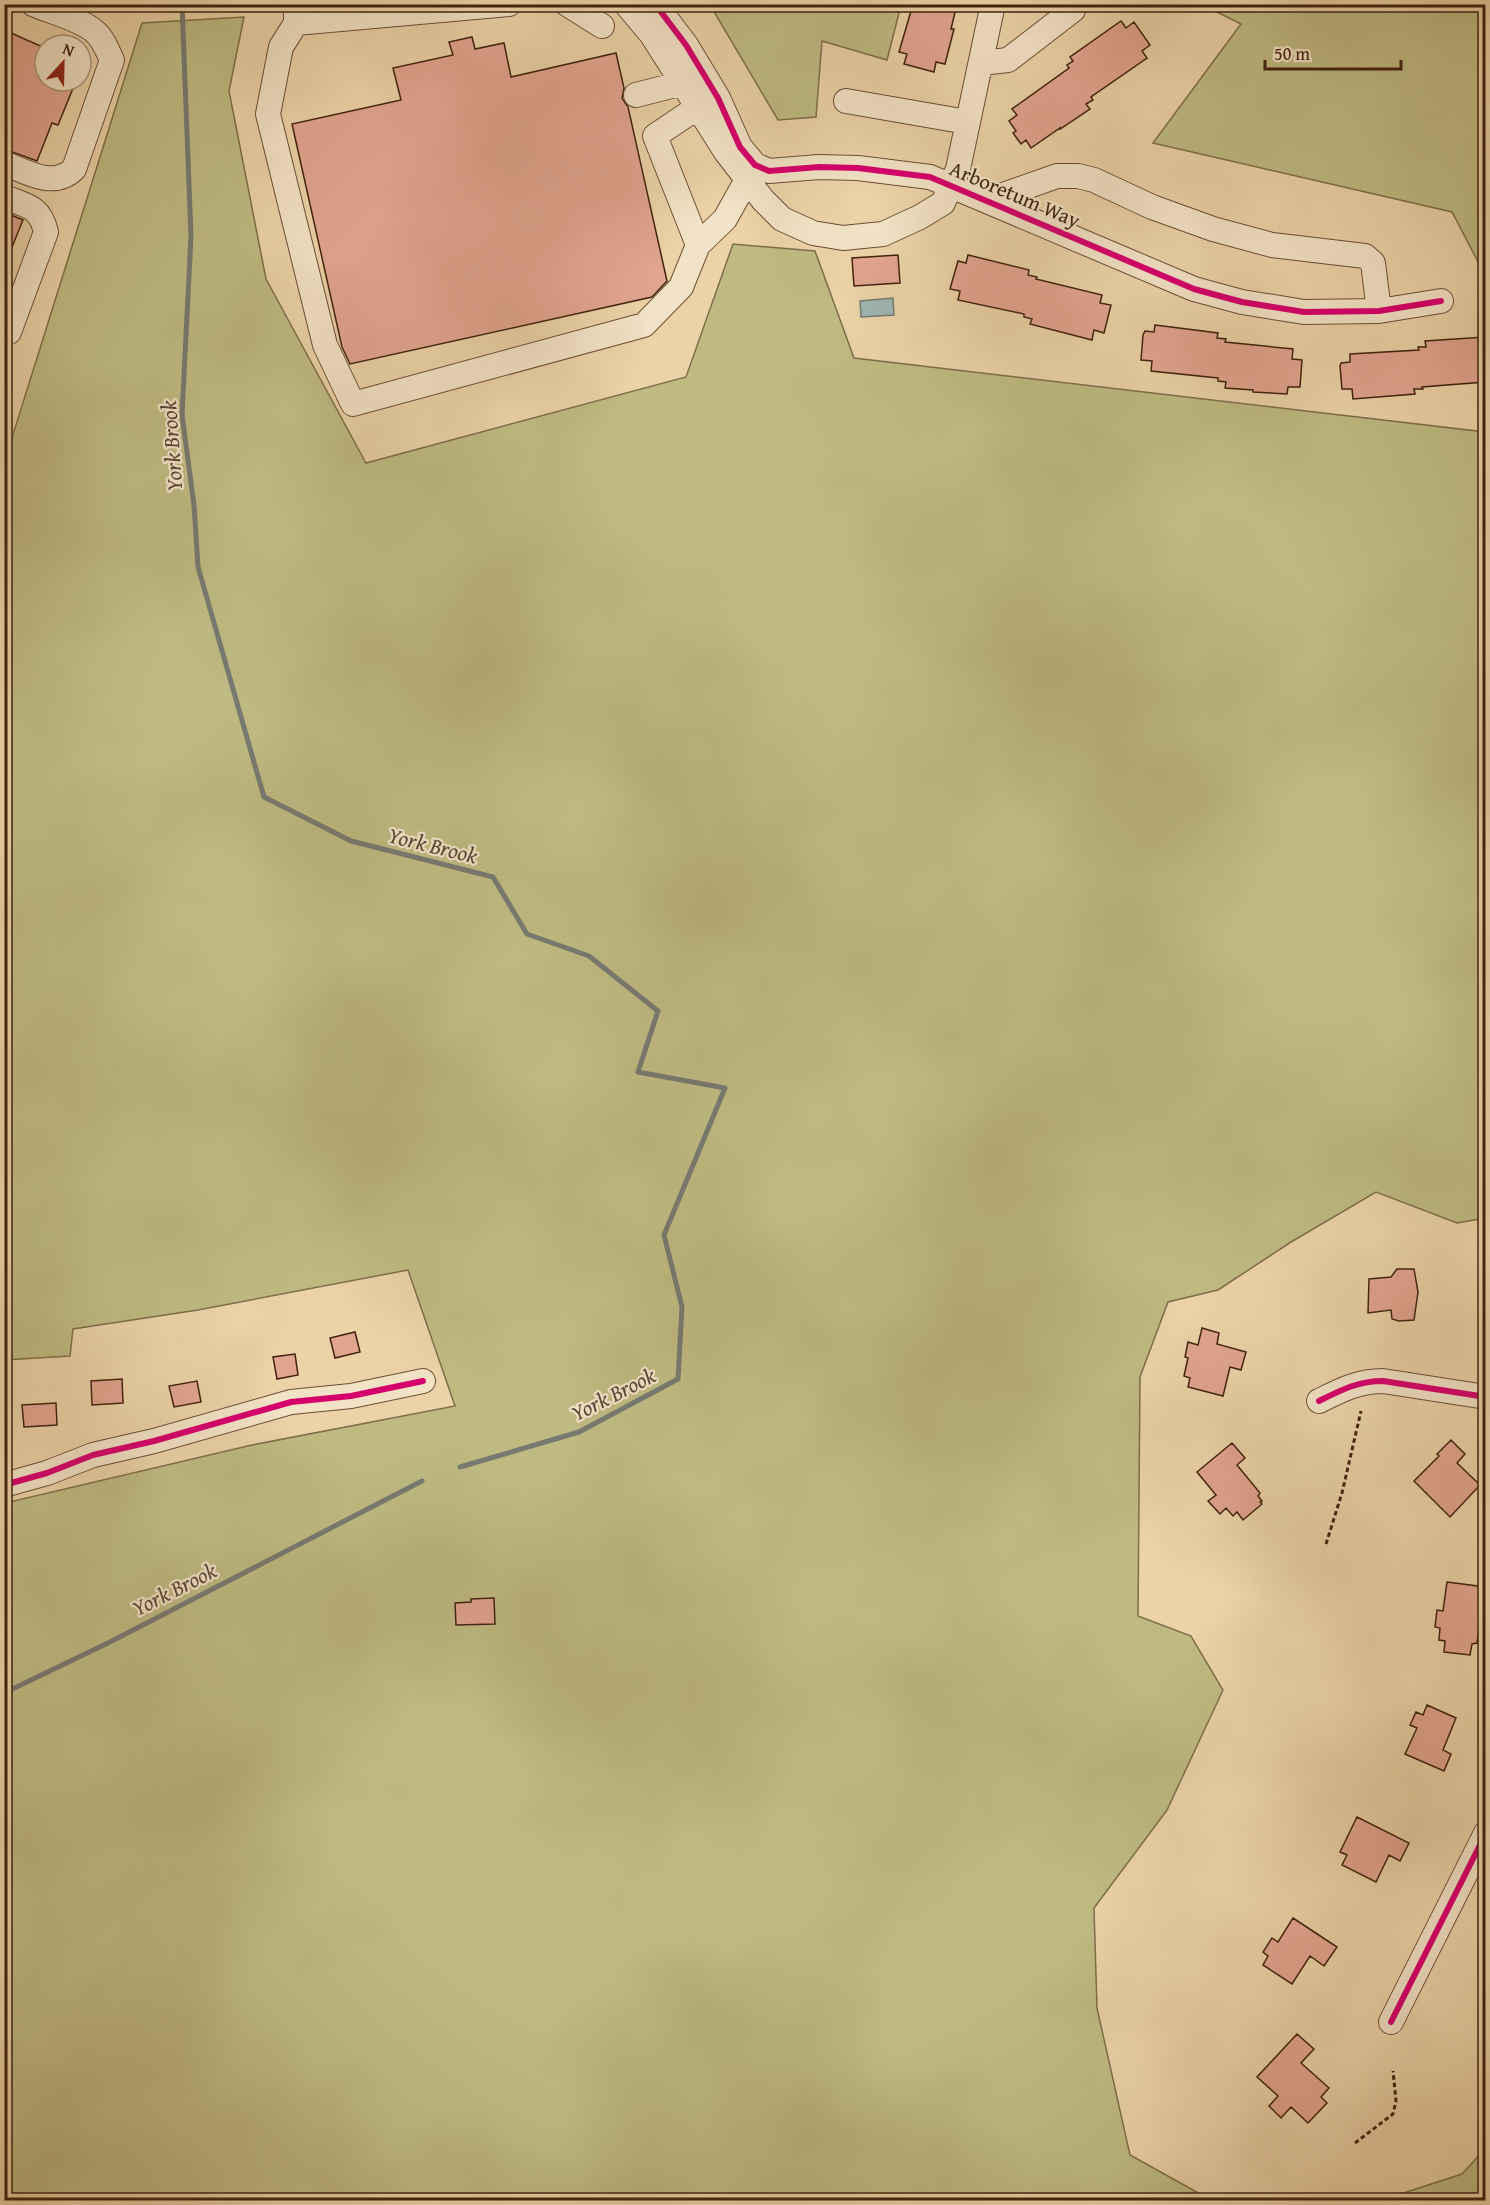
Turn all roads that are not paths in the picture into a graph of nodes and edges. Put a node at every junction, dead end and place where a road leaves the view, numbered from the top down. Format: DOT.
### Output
graph roads {
  1 [pos="33,4"];
  2 [pos="509,4"];
  3 [pos="567,4"];
  4 [pos="626,4"];
  5 [pos="655,4"];
  6 [pos="993,4"];
  7 [pos="445,7"];
  8 [pos="1073,10"];
  9 [pos="296,14"];
  10 [pos="602,26"];
  11 [pos="981,63"];
  12 [pos="692,77"];
  13 [pos="636,95"];
  14 [pos="846,101"];
  15 [pos="698,107"];
  16 [pos="967,122"];
  17 [pos="4,163"];
  18 [pos="751,173"];
  19 [pos="952,185"];
  20 [pos="4,197"];
  21 [pos="989,200"];
  22 [pos="698,245"];
  23 [pos="1441,302"];
  24 [pos="1380,311"];
  25 [pos="4,334"];
  26 [pos="423,1381"];
  27 [pos="1485,1397"];
  28 [pos="1319,1401"];
  29 [pos="4,1485"];
  30 [pos="1485,1833"];
  31 [pos="1390,2022"];
  1 -- 17 [label="street"];
  2 -- 7 [label="street"];
  3 -- 10 [label="street"];
  4 -- 12 [label="street, Arboretum Way"];
  5 -- 12 [label="street, Arboretum Way"];
  6 -- 11 [label="street, Arboretum Way"];
  7 -- 9 [label="street"];
  8 -- 11 [label="street"];
  9 -- 22 [label="street"];
  11 -- 16 [label="street, Arboretum Way"];
  12 -- 13 [label="street"];
  12 -- 15 [label="street, Arboretum Way"];
  12 -- 18 [label="street, Arboretum Way"];
  14 -- 16 [label="street"];
  15 -- 18 [label="street, Arboretum Way"];
  15 -- 22 [label="street"];
  16 -- 19 [label="street, Arboretum Way"];
  18 -- 19 [label="street, Arboretum Way"];
  18 -- 19 [label="street, Arboretum Way"];
  18 -- 22 [label="street"];
  19 -- 21 [label="street, Arboretum Way"];
  20 -- 25 [label="street"];
  21 -- 24 [label="street, Arboretum Way"];
  21 -- 24 [label="street"];
  23 -- 24 [label="street, Arboretum Way"];
  26 -- 29 [label="street"];
  27 -- 28 [label="street"];
  30 -- 31 [label="street"];
}
